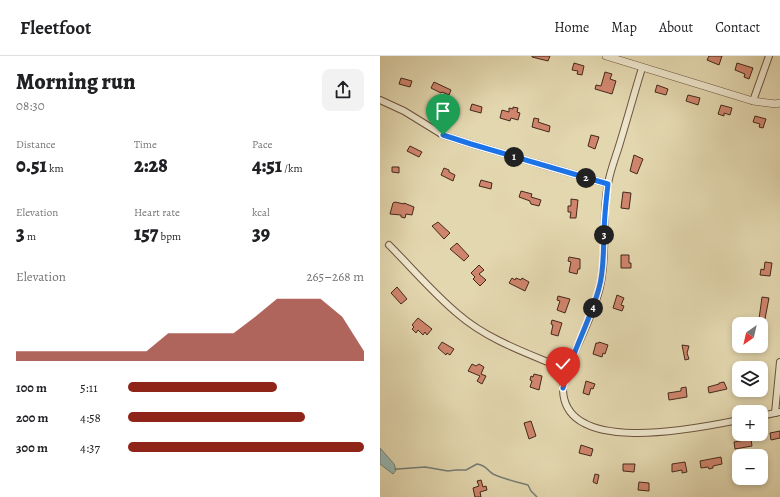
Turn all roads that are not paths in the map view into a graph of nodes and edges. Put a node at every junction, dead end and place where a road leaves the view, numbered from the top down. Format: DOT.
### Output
graph roads {
  1 [pos="606,56"];
  2 [pos="769,56"];
  3 [pos="642,68"];
  4 [pos="380,100"];
  5 [pos="753,101"];
  6 [pos="779,104"];
  7 [pos="608,184"];
  8 [pos="389,245"];
  9 [pos="780,362"];
  10 [pos="567,370"];
  11 [pos="777,412"];
  12 [pos="732,421"];
  1 -- 3 [label="street"];
  2 -- 5 [label="street"];
  3 -- 5 [label="street"];
  3 -- 7 [label="street"];
  4 -- 7 [label="street"];
  5 -- 6 [label="street"];
  7 -- 10 [label="street"];
  8 -- 10 [label="street"];
  9 -- 11 [label="street"];
  10 -- 12 [label="street"];
}
